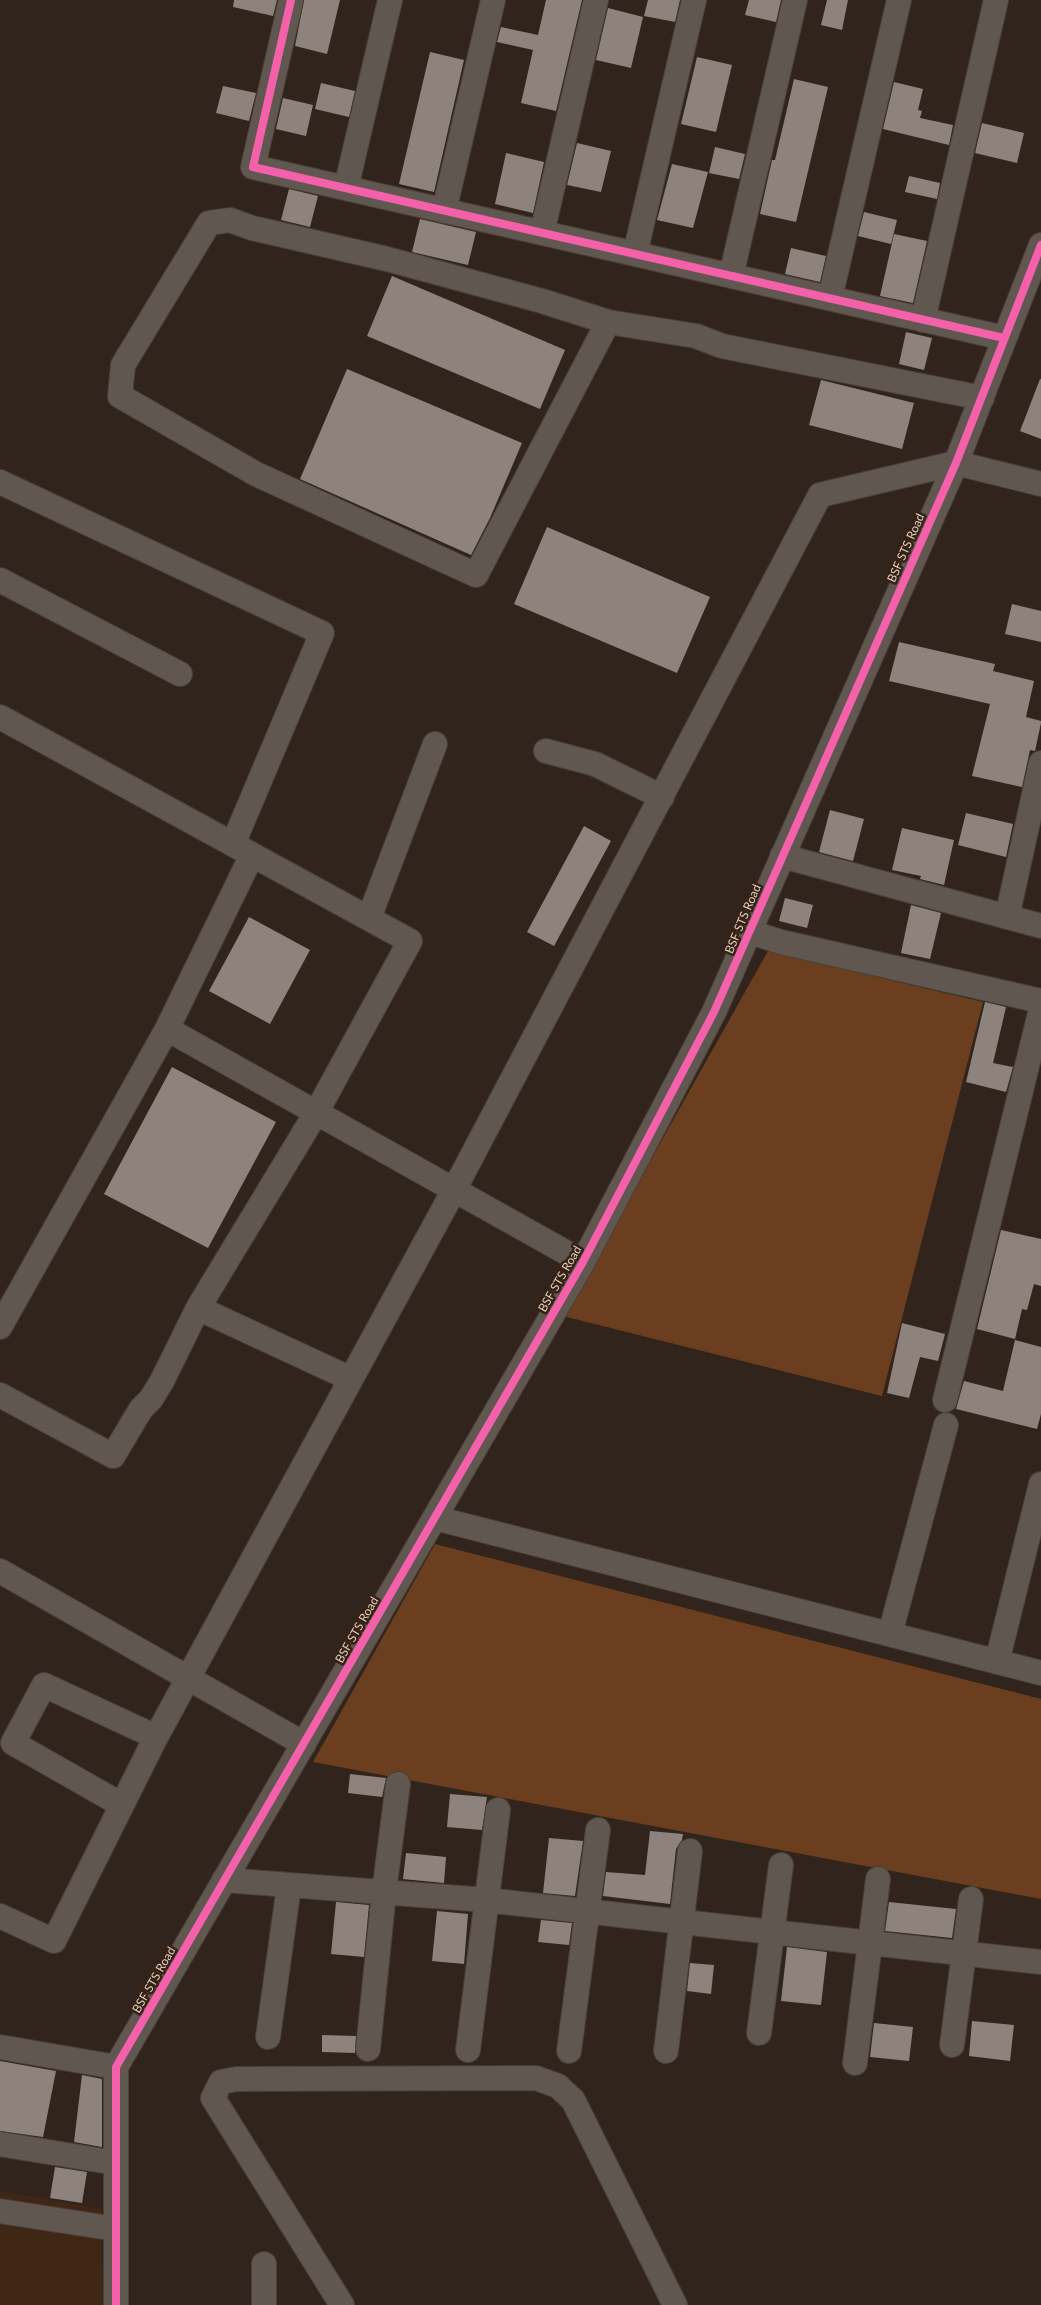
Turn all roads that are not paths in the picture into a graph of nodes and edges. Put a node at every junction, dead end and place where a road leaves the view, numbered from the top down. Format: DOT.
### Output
graph roads {
  1 [pos="291,0"];
  2 [pos="390,0"];
  3 [pos="493,0"];
  4 [pos="596,0"];
  5 [pos="694,0"];
  6 [pos="794,0"];
  7 [pos="899,0"];
  8 [pos="996,0"];
  9 [pos="346,188"];
  10 [pos="444,211"];
  11 [pos="542,233"];
  12 [pos="1041,245"];
  13 [pos="635,254"];
  14 [pos="731,276"];
  15 [pos="830,298"];
  16 [pos="923,320"];
  17 [pos="608,322"];
  18 [pos="1004,338"];
  19 [pos="982,398"];
  20 [pos="956,463"];
  21 [pos="0,482"];
  22 [pos="1041,484"];
  23 [pos="0,580"];
  24 [pos="180,674"];
  25 [pos="0,717"];
  26 [pos="435,744"];
  27 [pos="546,751"];
  28 [pos="1041,764"];
  29 [pos="662,797"];
  30 [pos="242,849"];
  31 [pos="782,856"];
  32 [pos="1007,917"];
  33 [pos="369,918"];
  34 [pos="1041,926"];
  35 [pos="750,932"];
  36 [pos="1041,1001"];
  37 [pos="1041,1009"];
  38 [pos="167,1029"];
  39 [pos="316,1113"];
  40 [pos="454,1190"];
  41 [pos="583,1262"];
  42 [pos="198,1308"];
  43 [pos="0,1327"];
  44 [pos="351,1380"];
  45 [pos="0,1395"];
  46 [pos="945,1400"];
  47 [pos="946,1425"];
  48 [pos="1041,1484"];
  49 [pos="435,1518"];
  50 [pos="0,1571"];
  51 [pos="890,1634"];
  52 [pos="997,1662"];
  53 [pos="1041,1674"];
  54 [pos="188,1678"];
  55 [pos="156,1737"];
  56 [pos="304,1744"];
  57 [pos="398,1784"];
  58 [pos="122,1805"];
  59 [pos="498,1810"];
  60 [pos="598,1830"];
  61 [pos="690,1852"];
  62 [pos="781,1865"];
  63 [pos="878,1879"];
  64 [pos="224,1880"];
  65 [pos="289,1886"];
  66 [pos="384,1892"];
  67 [pos="971,1899"];
  68 [pos="486,1900"];
  69 [pos="588,1910"];
  70 [pos="0,1916"];
  71 [pos="681,1922"];
  72 [pos="773,1931"];
  73 [pos="871,1942"];
  74 [pos="965,1953"];
  75 [pos="1041,1962"];
  76 [pos="759,2033"];
  77 [pos="268,2037"];
  78 [pos="952,2045"];
  79 [pos="0,2047"];
  80 [pos="368,2049"];
  81 [pos="468,2050"];
  82 [pos="569,2051"];
  83 [pos="666,2051"];
  84 [pos="855,2063"];
  85 [pos="116,2067"];
  86 [pos="0,2144"];
  87 [pos="116,2163"];
  88 [pos="0,2211"];
  89 [pos="116,2229"];
  90 [pos="264,2264"];
  91 [pos="116,2305"];
  92 [pos="264,2305"];
  93 [pos="342,2305"];
  94 [pos="674,2305"];
  1 -- 9 [label="street"];
  2 -- 9 [label="street"];
  3 -- 10 [label="street"];
  4 -- 11 [label="street"];
  5 -- 13 [label="street"];
  6 -- 14 [label="street"];
  7 -- 15 [label="street"];
  8 -- 16 [label="street"];
  9 -- 10 [label="street"];
  10 -- 11 [label="street"];
  11 -- 13 [label="street"];
  12 -- 18 [label="street, BSF STS Road"];
  13 -- 14 [label="street"];
  14 -- 15 [label="street"];
  15 -- 16 [label="street"];
  16 -- 18 [label="street"];
  17 -- 17 [label="street"];
  17 -- 19 [label="street"];
  18 -- 19 [label="street, BSF STS Road"];
  19 -- 20 [label="street, BSF STS Road"];
  20 -- 22 [label="street"];
  20 -- 29 [label="street"];
  20 -- 31 [label="street, BSF STS Road"];
  21 -- 30 [label="street"];
  23 -- 24 [label="street"];
  25 -- 30 [label="street"];
  26 -- 33 [label="street"];
  27 -- 29 [label="street"];
  28 -- 32 [label="street"];
  29 -- 40 [label="street"];
  30 -- 33 [label="street"];
  30 -- 38 [label="street"];
  31 -- 32 [label="street"];
  31 -- 35 [label="street, BSF STS Road"];
  32 -- 34 [label="street"];
  33 -- 39 [label="street"];
  35 -- 36 [label="street"];
  35 -- 41 [label="street, BSF STS Road"];
  37 -- 46 [label="street"];
  38 -- 39 [label="street"];
  38 -- 43 [label="street"];
  39 -- 40 [label="street"];
  39 -- 42 [label="street"];
  40 -- 41 [label="street"];
  40 -- 44 [label="street"];
  41 -- 49 [label="street, BSF STS Road"];
  42 -- 44 [label="street"];
  42 -- 45 [label="street"];
  44 -- 54 [label="street"];
  47 -- 51 [label="street"];
  48 -- 52 [label="street"];
  49 -- 51 [label="street"];
  49 -- 56 [label="street, BSF STS Road"];
  50 -- 54 [label="street"];
  51 -- 52 [label="street"];
  52 -- 53 [label="street"];
  54 -- 55 [label="street"];
  54 -- 56 [label="street"];
  55 -- 58 [label="street"];
  55 -- 58 [label="street"];
  56 -- 64 [label="street, BSF STS Road"];
  57 -- 66 [label="street"];
  58 -- 70 [label="street"];
  59 -- 68 [label="street"];
  60 -- 69 [label="street"];
  61 -- 71 [label="street"];
  62 -- 72 [label="street"];
  63 -- 73 [label="street"];
  64 -- 65 [label="street"];
  64 -- 85 [label="street, BSF STS Road"];
  65 -- 66 [label="street"];
  65 -- 77 [label="street"];
  66 -- 68 [label="street"];
  66 -- 80 [label="street"];
  67 -- 74 [label="street"];
  68 -- 69 [label="street"];
  68 -- 81 [label="street"];
  69 -- 71 [label="street"];
  69 -- 82 [label="street"];
  71 -- 72 [label="street"];
  71 -- 83 [label="street"];
  72 -- 73 [label="street"];
  72 -- 76 [label="street"];
  73 -- 74 [label="street"];
  73 -- 84 [label="street"];
  74 -- 75 [label="street"];
  74 -- 78 [label="street"];
  79 -- 85 [label="street"];
  85 -- 87 [label="street"];
  86 -- 87 [label="street"];
  87 -- 89 [label="street"];
  88 -- 89 [label="street"];
  89 -- 91 [label="street"];
  90 -- 92 [label="street"];
  93 -- 94 [label="street"];
}
